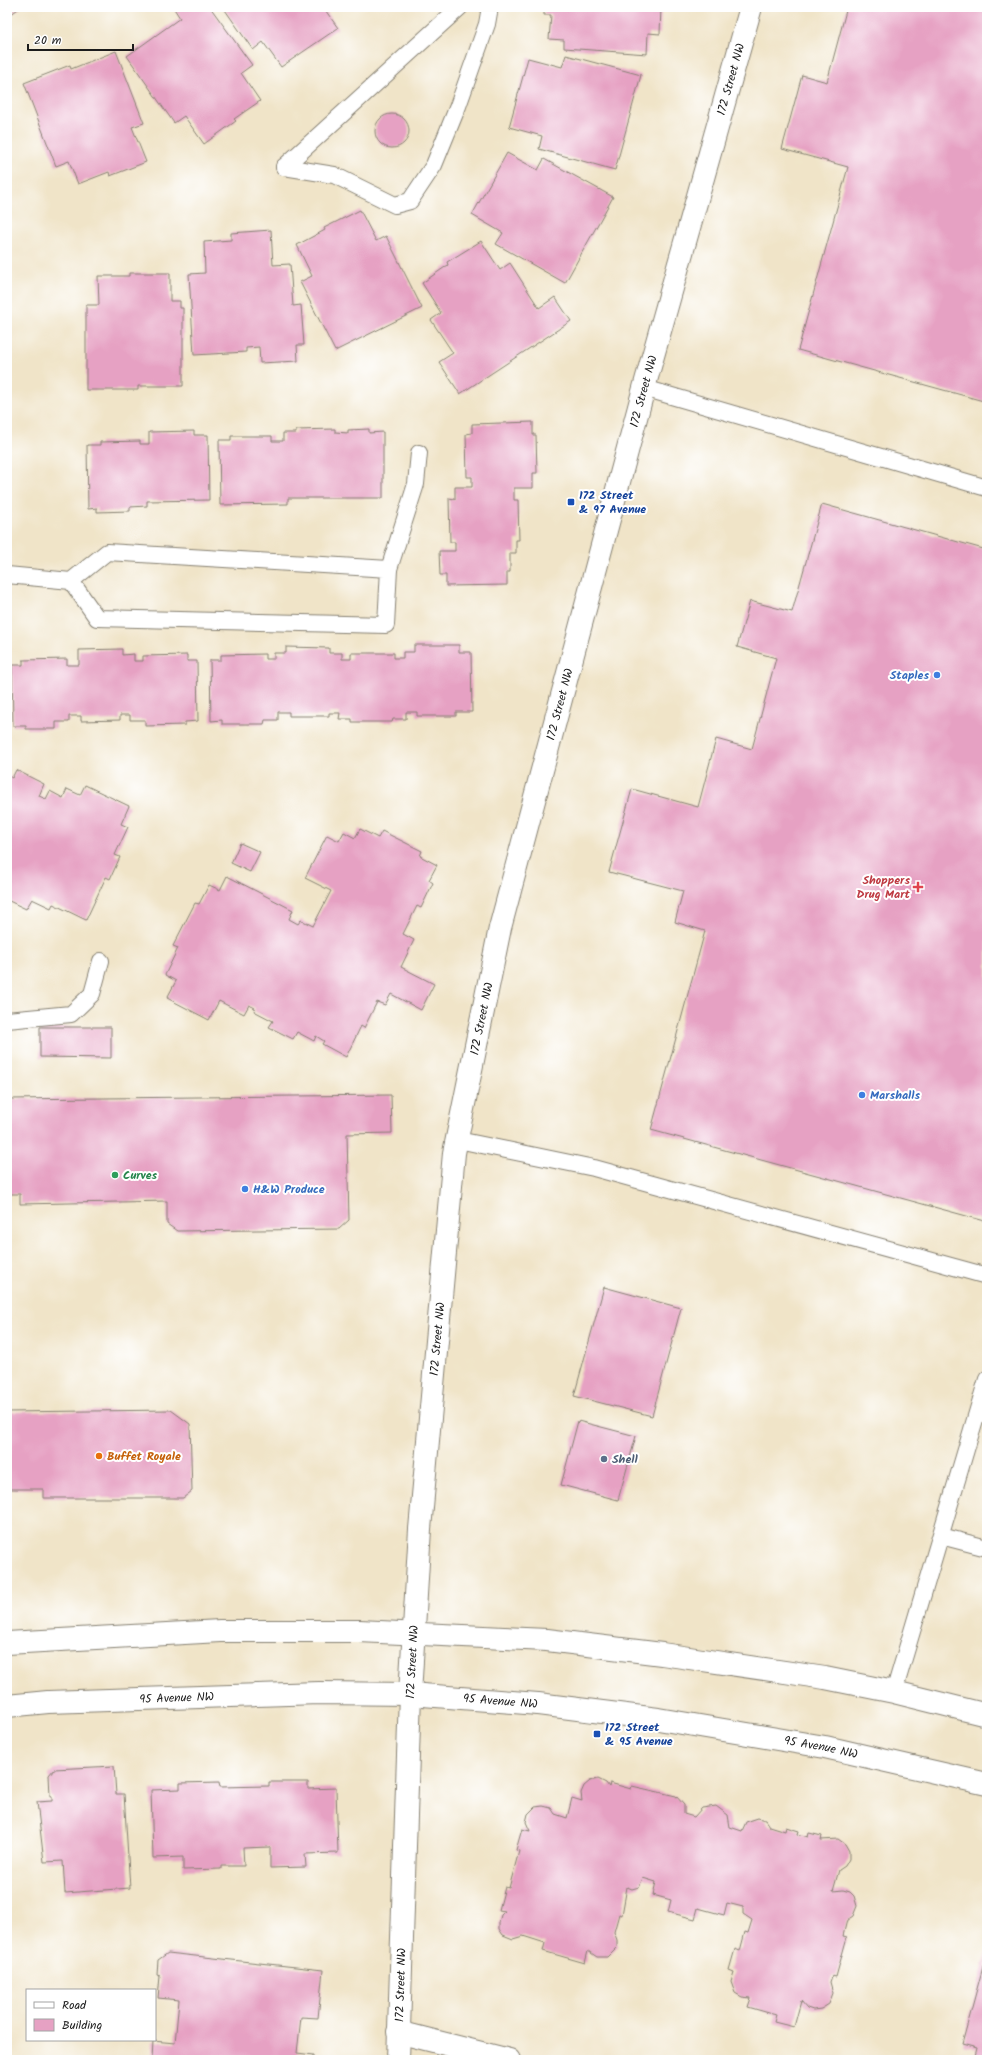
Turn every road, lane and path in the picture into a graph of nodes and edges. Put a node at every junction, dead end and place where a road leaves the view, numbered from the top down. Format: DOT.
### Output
graph roads {
  1 [pos="460,7"];
  2 [pos="490,7"];
  3 [pos="751,7"];
  4 [pos="644,388"];
  5 [pos="418,453"];
  6 [pos="987,488"];
  7 [pos="389,569"];
  8 [pos="7,575"];
  9 [pos="71,581"];
  10 [pos="101,961"];
  11 [pos="7,1020"];
  12 [pos="458,1140"];
  13 [pos="987,1276"];
  14 [pos="987,1379"];
  15 [pos="940,1536"];
  16 [pos="987,1548"];
  17 [pos="413,1632"];
  18 [pos="7,1643"];
  19 [pos="894,1692"];
  20 [pos="410,1694"];
  21 [pos="7,1706"];
  22 [pos="987,1715"];
  23 [pos="987,1784"];
  24 [pos="398,2032"];
  25 [pos="398,2060"];
  26 [pos="509,2060"];
  1 -- 2 [label="lane"];
  3 -- 4 [label="street, 172 Street NW"];
  4 -- 6 [label="lane"];
  4 -- 12 [label="street, 172 Street NW"];
  5 -- 7 [label="lane"];
  7 -- 9 [label="lane"];
  7 -- 9 [label="lane"];
  8 -- 9 [label="lane"];
  10 -- 11 [label="lane"];
  12 -- 13 [label="lane"];
  12 -- 17 [label="street, 172 Street NW"];
  14 -- 15 [label="lane"];
  15 -- 16 [label="lane"];
  15 -- 19 [label="lane"];
  17 -- 18 [label="street"];
  17 -- 19 [label="street"];
  17 -- 20 [label="street, 172 Street NW"];
  19 -- 22 [label="street"];
  20 -- 21 [label="street, 95 Avenue NW"];
  20 -- 23 [label="street, 95 Avenue NW"];
  20 -- 24 [label="street, 172 Street NW"];
  24 -- 25 [label="street, 172 Street NW"];
  24 -- 26 [label="street"];
}
